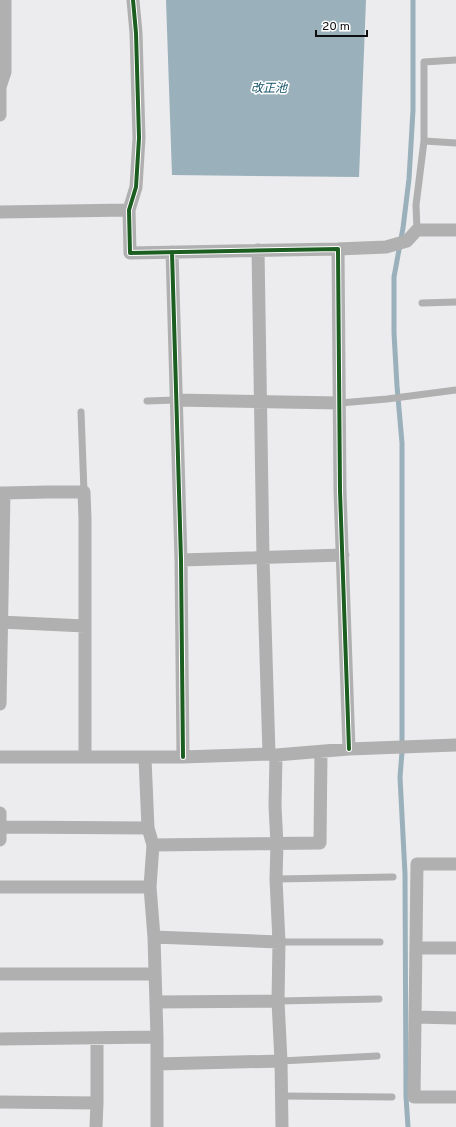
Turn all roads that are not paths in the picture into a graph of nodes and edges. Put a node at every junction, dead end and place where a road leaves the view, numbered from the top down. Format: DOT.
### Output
graph roads {
  1 [pos="5,0"];
  2 [pos="133,0"];
  3 [pos="456,60"];
  4 [pos="0,115"];
  5 [pos="424,141"];
  6 [pos="456,143"];
  7 [pos="130,210"];
  8 [pos="0,212"];
  9 [pos="417,230"];
  10 [pos="456,230"];
  11 [pos="338,249"];
  12 [pos="258,250"];
  13 [pos="172,252"];
  14 [pos="456,302"];
  15 [pos="422,303"];
  16 [pos="456,390"];
  17 [pos="176,400"];
  18 [pos="147,401"];
  19 [pos="261,402"];
  20 [pos="340,403"];
  21 [pos="81,412"];
  22 [pos="84,492"];
  23 [pos="2,493"];
  24 [pos="343,555"];
  25 [pos="263,558"];
  26 [pos="181,560"];
  27 [pos="1,622"];
  28 [pos="84,626"];
  29 [pos="0,704"];
  30 [pos="456,745"];
  31 [pos="350,749"];
  32 [pos="321,752"];
  33 [pos="272,754"];
  34 [pos="0,757"];
  35 [pos="85,757"];
  36 [pos="182,757"];
  37 [pos="145,758"];
  38 [pos="0,813"];
  39 [pos="0,827"];
  40 [pos="148,828"];
  41 [pos="0,840"];
  42 [pos="277,844"];
  43 [pos="153,845"];
  44 [pos="456,864"];
  45 [pos="393,877"];
  46 [pos="276,879"];
  47 [pos="0,887"];
  48 [pos="150,887"];
  49 [pos="154,937"];
  50 [pos="279,942"];
  51 [pos="380,942"];
  52 [pos="416,948"];
  53 [pos="456,948"];
  54 [pos="0,974"];
  55 [pos="155,974"];
  56 [pos="379,999"];
  57 [pos="278,1001"];
  58 [pos="156,1002"];
  59 [pos="415,1017"];
  60 [pos="456,1018"];
  61 [pos="157,1037"];
  62 [pos="97,1038"];
  63 [pos="0,1039"];
  64 [pos="377,1056"];
  65 [pos="281,1061"];
  66 [pos="157,1064"];
  67 [pos="282,1096"];
  68 [pos="392,1097"];
  69 [pos="456,1097"];
  70 [pos="0,1102"];
  71 [pos="97,1103"];
  72 [pos="96,1127"];
  73 [pos="157,1127"];
  74 [pos="282,1127"];
  1 -- 4 [label="street"];
  2 -- 7 [label="street"];
  3 -- 5 [label="lane"];
  5 -- 6 [label="lane"];
  5 -- 9 [label="lane"];
  7 -- 8 [label="street"];
  7 -- 13 [label="street"];
  9 -- 10 [label="street"];
  9 -- 11 [label="street"];
  11 -- 12 [label="street"];
  11 -- 20 [label="street"];
  12 -- 13 [label="street"];
  12 -- 19 [label="street"];
  13 -- 17 [label="street"];
  14 -- 15 [label="lane"];
  16 -- 20 [label="lane"];
  17 -- 18 [label="lane"];
  17 -- 19 [label="street"];
  17 -- 26 [label="street"];
  19 -- 20 [label="street"];
  19 -- 25 [label="street"];
  20 -- 24 [label="street"];
  21 -- 22 [label="lane"];
  22 -- 23 [label="street"];
  22 -- 28 [label="street"];
  23 -- 27 [label="street"];
  24 -- 25 [label="street"];
  24 -- 31 [label="street"];
  25 -- 26 [label="street"];
  25 -- 33 [label="street"];
  26 -- 36 [label="street"];
  27 -- 28 [label="street"];
  27 -- 29 [label="street"];
  28 -- 35 [label="street"];
  30 -- 31 [label="street"];
  31 -- 32 [label="street"];
  32 -- 33 [label="street"];
  32 -- 42 [label="street"];
  33 -- 36 [label="street"];
  33 -- 42 [label="street"];
  34 -- 35 [label="street"];
  35 -- 37 [label="street"];
  36 -- 37 [label="street"];
  37 -- 40 [label="street"];
  38 -- 39 [label="street"];
  39 -- 40 [label="street"];
  39 -- 41 [label="street"];
  40 -- 43 [label="street"];
  42 -- 43 [label="street"];
  42 -- 46 [label="street"];
  43 -- 48 [label="street"];
  44 -- 52 [label="street"];
  45 -- 46 [label="lane"];
  46 -- 50 [label="street"];
  47 -- 48 [label="street"];
  48 -- 49 [label="street"];
  49 -- 50 [label="street"];
  49 -- 55 [label="street"];
  50 -- 51 [label="lane"];
  50 -- 57 [label="street"];
  52 -- 53 [label="street"];
  52 -- 59 [label="street"];
  54 -- 55 [label="street"];
  55 -- 58 [label="street"];
  56 -- 57 [label="lane"];
  57 -- 58 [label="street"];
  57 -- 65 [label="street"];
  58 -- 61 [label="street"];
  59 -- 60 [label="street"];
  59 -- 69 [label="street"];
  61 -- 62 [label="street"];
  61 -- 66 [label="street"];
  62 -- 63 [label="street"];
  62 -- 71 [label="street"];
  64 -- 65 [label="lane"];
  65 -- 66 [label="street"];
  65 -- 67 [label="street"];
  66 -- 73 [label="street"];
  67 -- 68 [label="lane"];
  67 -- 74 [label="street"];
  70 -- 71 [label="street"];
  71 -- 72 [label="street"];
}
